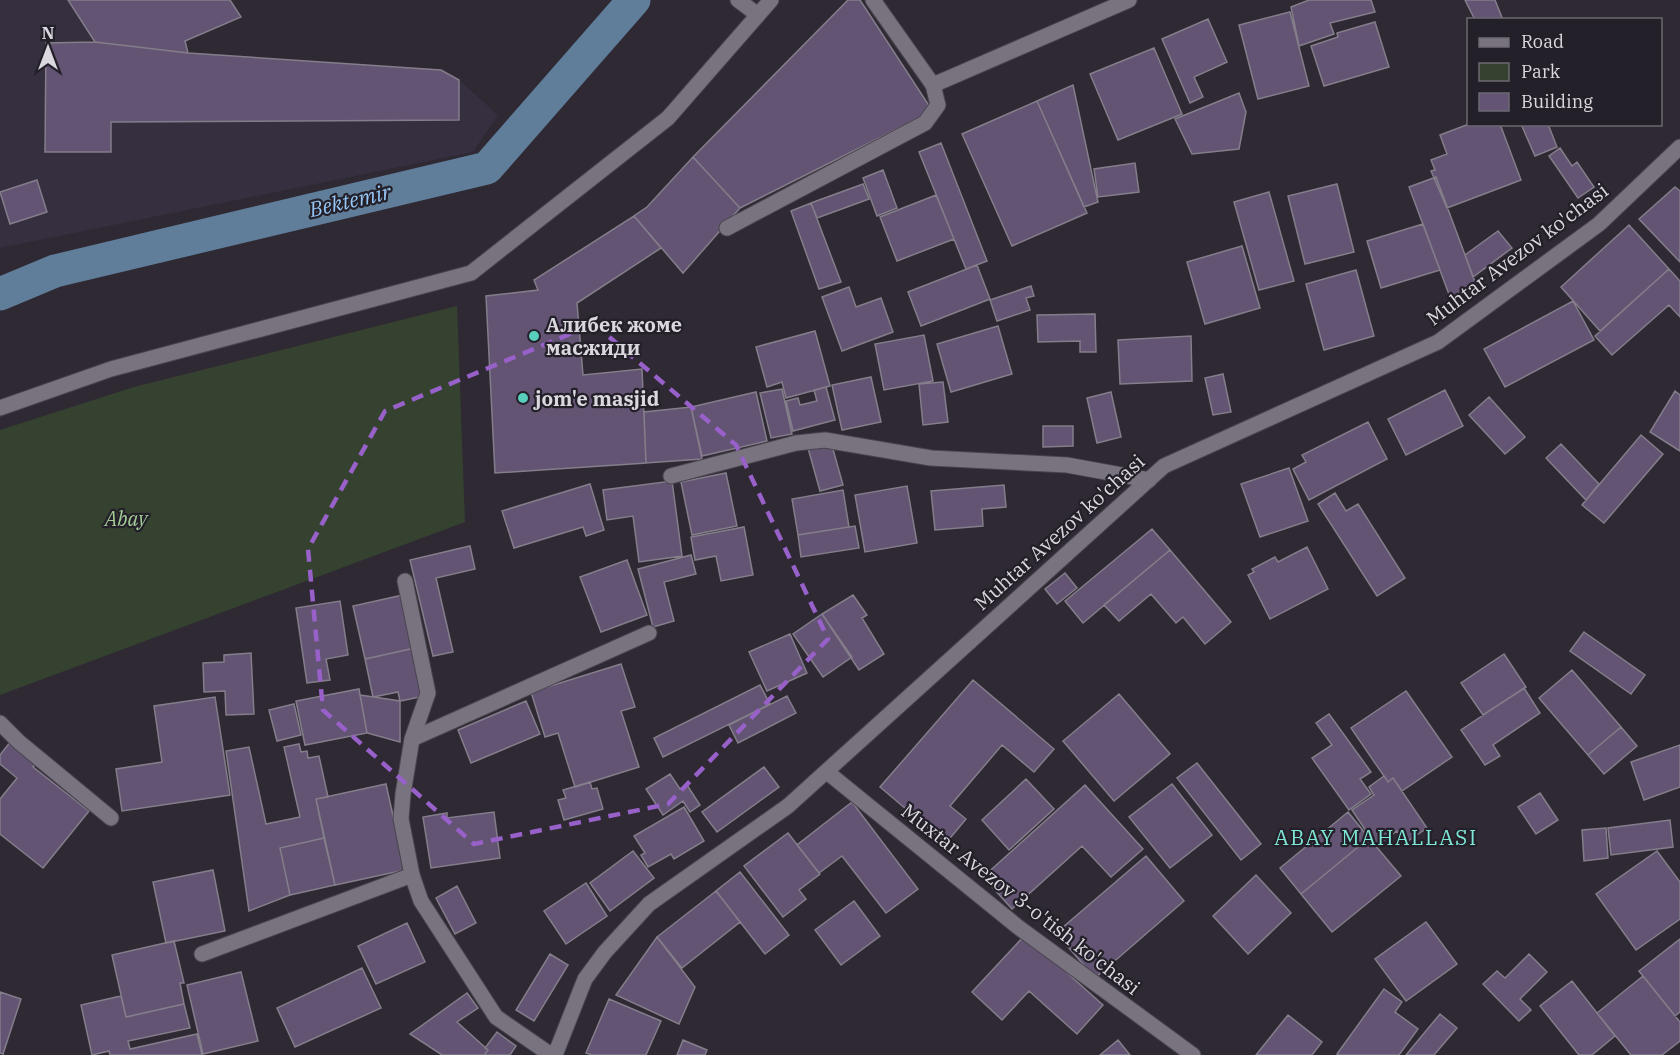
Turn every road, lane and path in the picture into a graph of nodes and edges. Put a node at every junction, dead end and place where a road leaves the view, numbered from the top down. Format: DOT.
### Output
graph roads {
  1 [pos="738,0"];
  2 [pos="771,0"];
  3 [pos="873,0"];
  4 [pos="1129,0"];
  5 [pos="758,15"];
  6 [pos="933,85"];
  7 [pos="1680,147"];
  8 [pos="727,228"];
  9 [pos="0,408"];
  10 [pos="671,476"];
  11 [pos="1149,480"];
  12 [pos="405,581"];
  13 [pos="649,633"];
  14 [pos="0,723"];
  15 [pos="412,739"];
  16 [pos="827,772"];
  17 [pos="111,818"];
  18 [pos="412,875"];
  19 [pos="202,954"];
  20 [pos="553,1055"];
  21 [pos="1193,1055"];
  1 -- 5 [label="street"];
  2 -- 5 [label="street"];
  3 -- 6 [label="street"];
  4 -- 6 [label="street"];
  5 -- 9 [label="street"];
  6 -- 8 [label="street"];
  7 -- 11 [label="street, Muhtar Avezov ko'chasi"];
  10 -- 11 [label="street"];
  11 -- 16 [label="street, Muhtar Avezov ko'chasi"];
  12 -- 15 [label="street"];
  13 -- 15 [label="street"];
  14 -- 17 [label="street"];
  15 -- 18 [label="street"];
  16 -- 20 [label="street, Muhtar Avezov ko'chasi"];
  16 -- 21 [label="street, Muxtar Avezov 3-o'tish ko'chasi"];
  18 -- 19 [label="street"];
  18 -- 20 [label="street"];
}
